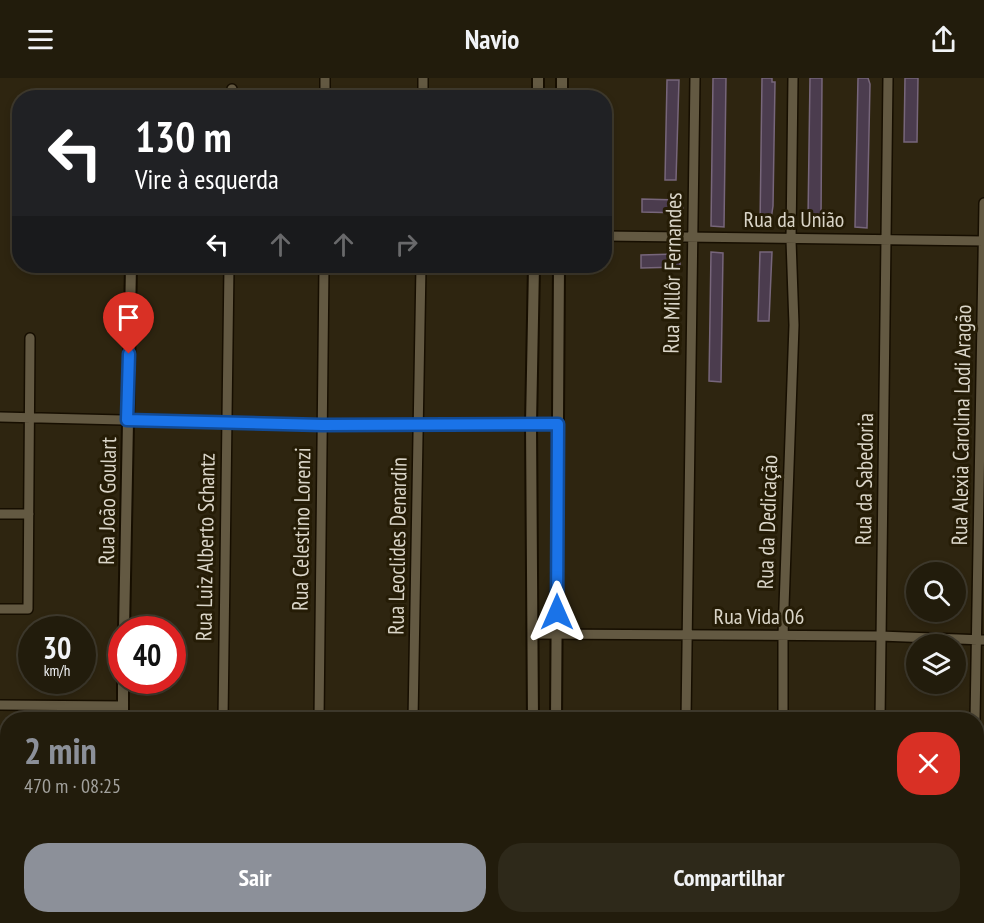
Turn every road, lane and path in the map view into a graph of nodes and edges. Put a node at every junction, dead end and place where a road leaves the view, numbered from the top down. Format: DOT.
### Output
graph roads {
  1 [pos="695,78"];
  2 [pos="793,78"];
  3 [pos="888,78"];
  4 [pos="984,203"];
  5 [pos="612,236"];
  6 [pos="691,237"];
  7 [pos="888,239"];
  8 [pos="791,240"];
  9 [pos="984,241"];
  10 [pos="131,273"];
  11 [pos="229,273"];
  12 [pos="324,273"];
  13 [pos="421,273"];
  14 [pos="534,273"];
  15 [pos="559,273"];
  16 [pos="30,338"];
  17 [pos="0,417"];
  18 [pos="30,418"];
  19 [pos="127,420"];
  20 [pos="226,422"];
  21 [pos="531,424"];
  22 [pos="558,424"];
  23 [pos="322,425"];
  24 [pos="419,425"];
  25 [pos="0,514"];
  26 [pos="29,514"];
  27 [pos="0,609"];
  28 [pos="124,616"];
  29 [pos="534,634"];
  30 [pos="557,635"];
  31 [pos="783,635"];
  32 [pos="687,636"];
  33 [pos="880,636"];
  34 [pos="980,640"];
  35 [pos="123,694"];
  36 [pos="0,705"];
  37 [pos="123,706"];
  38 [pos="123,712"];
  39 [pos="223,712"];
  40 [pos="319,712"];
  41 [pos="413,712"];
  42 [pos="533,712"];
  43 [pos="556,712"];
  44 [pos="686,712"];
  45 [pos="783,712"];
  46 [pos="880,712"];
  47 [pos="976,712"];
  1 -- 6 [label="street, Rua Millôr Fernandes"];
  2 -- 8 [label="street, Rua da Dedicação"];
  3 -- 7 [label="street, Rua da Sabedoria"];
  4 -- 9 [label="street, Rua Alexia Carolina Lodi Aragão"];
  5 -- 6 [label="street, Rua da União"];
  6 -- 8 [label="street, Rua da União"];
  6 -- 32 [label="street, Rua Millôr Fernandes"];
  7 -- 8 [label="street, Rua da União"];
  7 -- 9 [label="street, Rua da União"];
  7 -- 33 [label="street, Rua da Sabedoria"];
  8 -- 31 [label="street, Rua da Dedicação"];
  9 -- 34 [label="street, Rua Alexia Carolina Lodi Aragão"];
  10 -- 19 [label="street, Rua João Goulart"];
  11 -- 20 [label="street, Rua Luiz Alberto Schantz"];
  12 -- 23 [label="street, Rua Celestino Lorenzi"];
  13 -- 24 [label="street, Rua Leoclides Denardin"];
  14 -- 21 [label="street"];
  15 -- 22 [label="street"];
  16 -- 18 [label="street"];
  17 -- 18 [label="street"];
  18 -- 19 [label="street"];
  18 -- 26 [label="street"];
  19 -- 20 [label="street"];
  19 -- 28 [label="street, Rua João Goulart"];
  20 -- 23 [label="street"];
  20 -- 39 [label="street, Rua Luiz Alberto Schantz"];
  21 -- 22 [label="street"];
  21 -- 24 [label="street"];
  21 -- 29 [label="street"];
  22 -- 30 [label="street"];
  23 -- 24 [label="street"];
  23 -- 40 [label="street, Rua Celestino Lorenzi"];
  24 -- 41 [label="street, Rua Leoclides Denardin"];
  25 -- 26 [label="street"];
  26 -- 27 [label="street"];
  29 -- 30 [label="street, Rua Vida 06"];
  29 -- 42 [label="street"];
  30 -- 32 [label="street, Rua Vida 06"];
  30 -- 43 [label="street"];
  31 -- 32 [label="street, Rua Vida 06"];
  31 -- 33 [label="street, Rua Vida 06"];
  31 -- 45 [label="street, Rua da Dedicação"];
  32 -- 44 [label="street, Rua Millôr Fernandes"];
  33 -- 34 [label="street, Rua Vida 06"];
  33 -- 46 [label="street, Rua da Sabedoria"];
  34 -- 47 [label="street, Rua Alexia Carolina Lodi Aragão"];
  35 -- 37 [label="street"];
  36 -- 37 [label="street"];
  37 -- 38 [label="street"];
}
